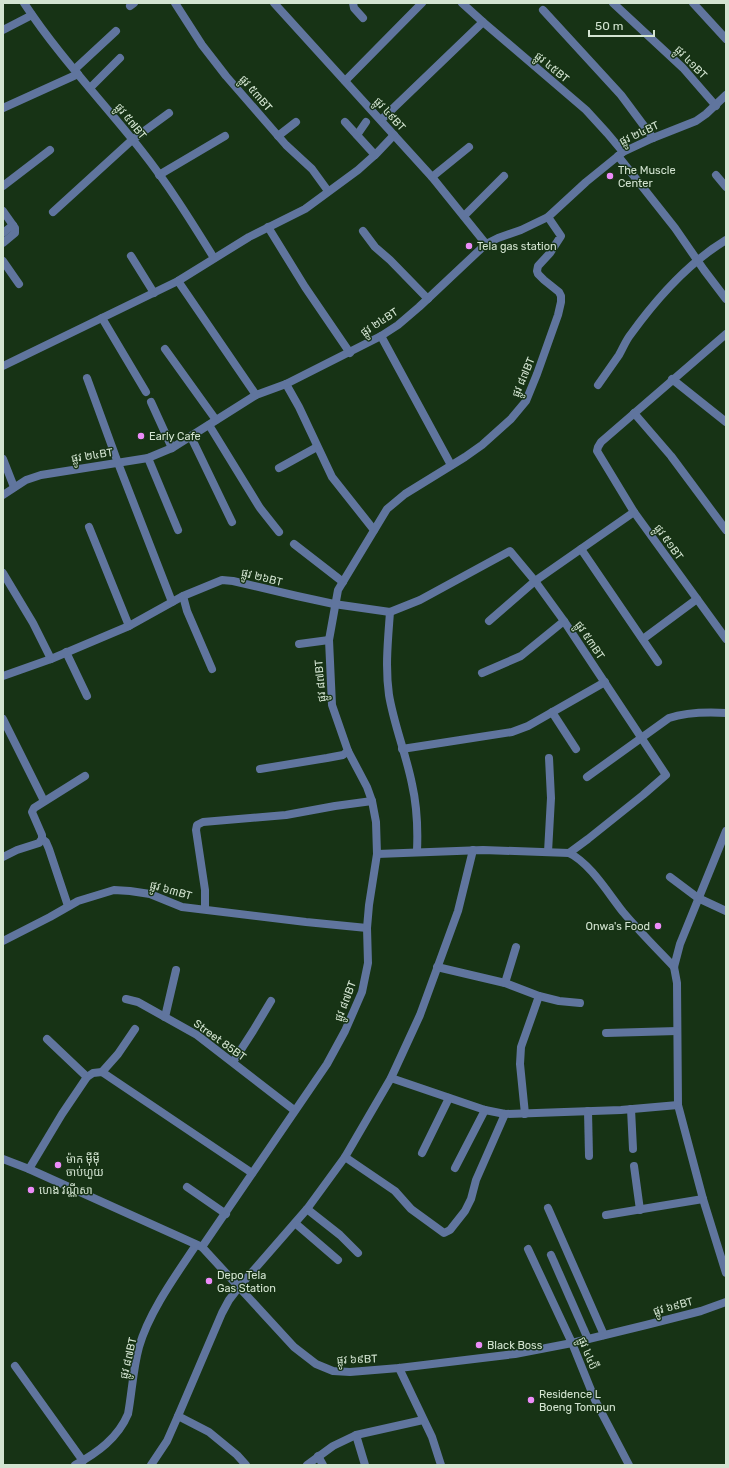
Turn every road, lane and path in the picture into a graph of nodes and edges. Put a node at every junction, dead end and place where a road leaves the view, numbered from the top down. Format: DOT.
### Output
graph roads {
  1 [pos="24,3"];
  2 [pos="176,3"];
  3 [pos="274,3"];
  4 [pos="353,3"];
  5 [pos="422,3"];
  6 [pos="462,3"];
  7 [pos="613,3"];
  8 [pos="693,3"];
  9 [pos="544,10"];
  10 [pos="32,15"];
  11 [pos="363,18"];
  12 [pos="483,22"];
  13 [pos="3,30"];
  14 [pos="116,31"];
  15 [pos="726,39"];
  16 [pos="120,58"];
  17 [pos="76,72"];
  18 [pos="345,81"];
  19 [pos="90,88"];
  20 [pos="726,95"];
  21 [pos="716,106"];
  22 [pos="3,108"];
  23 [pos="169,113"];
  24 [pos="381,120"];
  25 [pos="296,122"];
  26 [pos="345,122"];
  27 [pos="366,122"];
  28 [pos="357,135"];
  29 [pos="394,135"];
  30 [pos="225,136"];
  31 [pos="278,136"];
  32 [pos="653,138"];
  33 [pos="132,140"];
  34 [pos="469,147"];
  35 [pos="50,150"];
  36 [pos="620,154"];
  37 [pos="375,155"];
  38 [pos="716,174"];
  39 [pos="159,175"];
  40 [pos="504,176"];
  41 [pos="432,177"];
  42 [pos="3,186"];
  43 [pos="726,187"];
  44 [pos="328,191"];
  45 [pos="3,211"];
  46 [pos="53,212"];
  47 [pos="464,216"];
  48 [pos="548,217"];
  49 [pos="13,225"];
  50 [pos="268,227"];
  51 [pos="363,232"];
  52 [pos="3,233"];
  53 [pos="726,240"];
  54 [pos="3,243"];
  55 [pos="486,244"];
  56 [pos="131,256"];
  57 [pos="214,258"];
  58 [pos="698,260"];
  59 [pos="3,261"];
  60 [pos="178,281"];
  61 [pos="20,284"];
  62 [pos="154,293"];
  63 [pos="428,299"];
  64 [pos="726,299"];
  65 [pos="102,318"];
  66 [pos="726,334"];
  67 [pos="382,336"];
  68 [pos="165,349"];
  69 [pos="350,352"];
  70 [pos="3,366"];
  71 [pos="87,378"];
  72 [pos="672,380"];
  73 [pos="286,384"];
  74 [pos="598,385"];
  75 [pos="146,392"];
  76 [pos="256,395"];
  77 [pos="151,402"];
  78 [pos="634,413"];
  79 [pos="213,422"];
  80 [pos="726,422"];
  81 [pos="191,437"];
  82 [pos="317,447"];
  83 [pos="172,448"];
  84 [pos="148,458"];
  85 [pos="3,459"];
  86 [pos="118,463"];
  87 [pos="451,465"];
  88 [pos="279,468"];
  89 [pos="14,486"];
  90 [pos="3,495"];
  91 [pos="634,512"];
  92 [pos="232,522"];
  93 [pos="89,527"];
  94 [pos="178,530"];
  95 [pos="374,530"];
  96 [pos="726,530"];
  97 [pos="279,532"];
  98 [pos="294,544"];
  99 [pos="581,549"];
  100 [pos="517,558"];
  101 [pos="3,574"];
  102 [pos="535,581"];
  103 [pos="343,582"];
  104 [pos="183,596"];
  105 [pos="696,599"];
  106 [pos="172,602"];
  107 [pos="334,604"];
  108 [pos="390,612"];
  109 [pos="489,621"];
  110 [pos="564,621"];
  111 [pos="129,626"];
  112 [pos="643,639"];
  113 [pos="329,640"];
  114 [pos="726,640"];
  115 [pos="299,644"];
  116 [pos="66,652"];
  117 [pos="51,659"];
  118 [pos="658,662"];
  119 [pos="212,668"];
  120 [pos="482,674"];
  121 [pos="3,676"];
  122 [pos="605,682"];
  123 [pos="87,696"];
  124 [pos="552,712"];
  125 [pos="726,713"];
  126 [pos="3,719"];
  127 [pos="641,738"];
  128 [pos="402,749"];
  129 [pos="576,749"];
  130 [pos="348,751"];
  131 [pos="549,758"];
  132 [pos="260,769"];
  133 [pos="85,776"];
  134 [pos="587,777"];
  135 [pos="372,801"];
  136 [pos="44,802"];
  137 [pos="726,830"];
  138 [pos="42,839"];
  139 [pos="473,850"];
  140 [pos="417,851"];
  141 [pos="548,852"];
  142 [pos="569,853"];
  143 [pos="377,854"];
  144 [pos="3,857"];
  145 [pos="670,877"];
  146 [pos="698,898"];
  147 [pos="68,906"];
  148 [pos="205,909"];
  149 [pos="726,911"];
  150 [pos="367,928"];
  151 [pos="3,941"];
  152 [pos="516,947"];
  153 [pos="437,967"];
  154 [pos="674,967"];
  155 [pos="176,970"];
  156 [pos="505,982"];
  157 [pos="539,996"];
  158 [pos="126,999"];
  159 [pos="271,1001"];
  160 [pos="580,1004"];
  161 [pos="165,1017"];
  162 [pos="135,1029"];
  163 [pos="677,1031"];
  164 [pos="606,1033"];
  165 [pos="47,1039"];
  166 [pos="233,1062"];
  167 [pos="102,1072"];
  168 [pos="87,1077"];
  169 [pos="391,1078"];
  170 [pos="449,1098"];
  171 [pos="678,1105"];
  172 [pos="631,1109"];
  173 [pos="294,1110"];
  174 [pos="485,1110"];
  175 [pos="588,1111"];
  176 [pos="505,1114"];
  177 [pos="525,1114"];
  178 [pos="633,1149"];
  179 [pos="422,1153"];
  180 [pos="589,1156"];
  181 [pos="345,1157"];
  182 [pos="3,1159"];
  183 [pos="634,1166"];
  184 [pos="455,1168"];
  185 [pos="29,1169"];
  186 [pos="252,1173"];
  187 [pos="187,1187"];
  188 [pos="703,1198"];
  189 [pos="548,1208"];
  190 [pos="307,1209"];
  191 [pos="640,1210"];
  192 [pos="226,1214"];
  193 [pos="606,1215"];
  194 [pos="295,1223"];
  195 [pos="199,1246"];
  196 [pos="528,1249"];
  197 [pos="358,1253"];
  198 [pos="552,1255"];
  199 [pos="338,1260"];
  200 [pos="726,1273"];
  201 [pos="239,1287"];
  202 [pos="726,1302"];
  203 [pos="604,1335"];
  204 [pos="588,1339"];
  205 [pos="572,1343"];
  206 [pos="15,1366"];
  207 [pos="400,1368"];
  208 [pos="178,1416"];
  209 [pos="423,1420"];
  210 [pos="356,1435"];
  211 [pos="318,1456"];
  212 [pos="79,1463"];
  213 [pos="151,1465"];
  214 [pos="246,1465"];
  215 [pos="307,1465"];
  216 [pos="323,1465"];
  217 [pos="365,1465"];
  218 [pos="441,1465"];
  219 [pos="629,1465"];
  1 -- 10 [label="street, ផ្លូវ ៥៧BT"];
  2 -- 31 [label="street, ផ្លូវ ៥៣BT"];
  3 -- 18 [label="street, ផ្លូវ ៤៩BT"];
  4 -- 11 [label="street"];
  5 -- 18 [label="street"];
  6 -- 12 [label="street, ផ្លូវ ៤៥BT"];
  7 -- 21 [label="street, ផ្លូវ ៤១BT"];
  8 -- 15 [label="street"];
  9 -- 32 [label="street"];
  10 -- 13 [label="street"];
  10 -- 17 [label="street, ផ្លូវ ៥៧BT"];
  12 -- 24 [label="street"];
  12 -- 36 [label="street, ផ្លូវ ៤៥BT"];
  14 -- 17 [label="street"];
  16 -- 19 [label="street"];
  17 -- 19 [label="street, ផ្លូវ ៥៧BT"];
  17 -- 22 [label="street"];
  18 -- 24 [label="street, ផ្លូវ ៤៩BT"];
  19 -- 33 [label="street, ផ្លូវ ៥៧BT"];
  20 -- 21 [label="street, ផ្លូវ ២៤BT"];
  21 -- 32 [label="street, ផ្លូវ ២៤BT"];
  23 -- 33 [label="street"];
  24 -- 29 [label="street, ផ្លូវ ៤៩BT"];
  25 -- 31 [label="street"];
  26 -- 28 [label="street"];
  27 -- 28 [label="street"];
  28 -- 37 [label="street"];
  29 -- 37 [label="street"];
  29 -- 41 [label="street, ផ្លូវ ៤៩BT"];
  30 -- 39 [label="street"];
  31 -- 44 [label="street, ផ្លូវ ៥៣BT"];
  32 -- 36 [label="street, ផ្លូវ ២៤BT"];
  33 -- 39 [label="street, ផ្លូវ ៥៧BT"];
  33 -- 46 [label="street"];
  34 -- 41 [label="street"];
  35 -- 42 [label="street"];
  36 -- 48 [label="street, ផ្លូវ ២៤BT"];
  36 -- 58 [label="street, ផ្លូវ ៤៥BT"];
  37 -- 44 [label="street"];
  38 -- 43 [label="street"];
  39 -- 57 [label="street, ផ្លូវ ៥៧BT"];
  40 -- 47 [label="street"];
  41 -- 47 [label="street, ផ្លូវ ៤៩BT"];
  44 -- 50 [label="street"];
  45 -- 49 [label="street"];
  47 -- 55 [label="street, ផ្លូវ ៤៩BT"];
  48 -- 55 [label="street, ផ្លូវ ២៤BT"];
  48 -- 87 [label="street, ផ្លូវ ៨៧BT"];
  49 -- 52 [label="street"];
  49 -- 54 [label="street"];
  50 -- 57 [label="street"];
  50 -- 69 [label="street"];
  51 -- 63 [label="street"];
  53 -- 58 [label="street"];
  55 -- 63 [label="street, ផ្លូវ ២៤BT"];
  56 -- 62 [label="street"];
  57 -- 60 [label="street"];
  58 -- 64 [label="street, ផ្លូវ ៤៥BT"];
  58 -- 74 [label="street"];
  59 -- 61 [label="street"];
  60 -- 62 [label="street"];
  60 -- 76 [label="street"];
  62 -- 65 [label="street"];
  63 -- 67 [label="street, ផ្លូវ ២៤BT"];
  65 -- 70 [label="street"];
  65 -- 75 [label="street"];
  66 -- 72 [label="street"];
  67 -- 69 [label="street, ផ្លូវ ២៤BT"];
  67 -- 87 [label="street"];
  68 -- 79 [label="street"];
  69 -- 73 [label="street, ផ្លូវ ២៤BT"];
  71 -- 86 [label="street"];
  72 -- 78 [label="street"];
  72 -- 80 [label="street"];
  73 -- 76 [label="street, ផ្លូវ ២៤BT"];
  73 -- 82 [label="street"];
  76 -- 79 [label="street, ផ្លូវ ២៤BT"];
  77 -- 83 [label="street"];
  78 -- 91 [label="street, ផ្លូវ ៥១BT"];
  78 -- 96 [label="street"];
  79 -- 81 [label="street, ផ្លូវ ២៤BT"];
  79 -- 97 [label="street"];
  81 -- 83 [label="street, ផ្លូវ ២៤BT"];
  81 -- 92 [label="street"];
  82 -- 88 [label="street"];
  82 -- 95 [label="street"];
  83 -- 84 [label="street, ផ្លូវ ២៤BT"];
  84 -- 86 [label="street, ផ្លូវ ២៤BT"];
  84 -- 94 [label="street"];
  85 -- 89 [label="street"];
  86 -- 89 [label="street, ផ្លូវ ២៤BT"];
  86 -- 106 [label="street"];
  87 -- 95 [label="street, ផ្លូវ ៨៧BT"];
  89 -- 90 [label="street, ផ្លូវ ២៤BT"];
  91 -- 99 [label="street"];
  91 -- 105 [label="street, ផ្លូវ ៥១BT"];
  93 -- 111 [label="street"];
  95 -- 103 [label="street, ផ្លូវ ៨៧BT"];
  98 -- 103 [label="street"];
  99 -- 102 [label="street"];
  99 -- 112 [label="street"];
  100 -- 102 [label="street, ផ្លូវ ៥៣BT"];
  100 -- 108 [label="street, ផ្លូវ ២៦BT"];
  101 -- 117 [label="street"];
  102 -- 109 [label="street"];
  102 -- 110 [label="street, ផ្លូវ ៥៣BT"];
  103 -- 107 [label="street, ផ្លូវ ៨៧BT"];
  104 -- 106 [label="street, ផ្លូវ ២៦BT"];
  104 -- 107 [label="street, ផ្លូវ ២៦BT"];
  104 -- 119 [label="street"];
  105 -- 112 [label="street"];
  105 -- 114 [label="street, ផ្លូវ ៥១BT"];
  106 -- 111 [label="street, ផ្លូវ ២៦BT"];
  107 -- 108 [label="street, ផ្លូវ ២៦BT"];
  107 -- 113 [label="street, ផ្លូវ ៨៧BT"];
  108 -- 128 [label="street"];
  110 -- 120 [label="street"];
  110 -- 122 [label="street, ផ្លូវ ៥៣BT"];
  111 -- 116 [label="street, ផ្លូវ ២៦BT"];
  112 -- 118 [label="street"];
  113 -- 115 [label="street"];
  113 -- 130 [label="street, ផ្លូវ ៨៧BT"];
  116 -- 117 [label="street, ផ្លូវ ២៦BT"];
  116 -- 123 [label="street"];
  117 -- 121 [label="street, ផ្លូវ ២៦BT"];
  122 -- 124 [label="street"];
  122 -- 127 [label="street, ផ្លូវ ៥៣BT"];
  124 -- 128 [label="street"];
  124 -- 129 [label="street"];
  125 -- 127 [label="street"];
  126 -- 136 [label="street"];
  127 -- 134 [label="street"];
  127 -- 142 [label="street, ផ្លូវ ៥៣BT"];
  128 -- 140 [label="street"];
  130 -- 132 [label="street"];
  130 -- 135 [label="street, ផ្លូវ ៨៧BT"];
  131 -- 141 [label="street"];
  133 -- 136 [label="street"];
  135 -- 143 [label="street, ផ្លូវ ៨៧BT"];
  135 -- 148 [label="street"];
  136 -- 138 [label="street"];
  137 -- 146 [label="street"];
  138 -- 144 [label="street"];
  138 -- 147 [label="street"];
  139 -- 140 [label="street"];
  139 -- 141 [label="street"];
  139 -- 153 [label="street"];
  140 -- 143 [label="street"];
  141 -- 142 [label="street"];
  142 -- 154 [label="street"];
  143 -- 150 [label="street, ផ្លូវ ៨៧BT"];
  145 -- 146 [label="street"];
  146 -- 149 [label="street"];
  146 -- 154 [label="street"];
  147 -- 148 [label="street, ផ្លូវ ៦៣BT"];
  147 -- 151 [label="street, ផ្លូវ ៦៣BT"];
  148 -- 150 [label="street, ផ្លូវ ៦៣BT"];
  150 -- 173 [label="street, ផ្លូវ ៨៧BT"];
  152 -- 156 [label="street"];
  153 -- 156 [label="street"];
  153 -- 169 [label="street"];
  154 -- 163 [label="street"];
  155 -- 161 [label="street"];
  156 -- 157 [label="street"];
  157 -- 160 [label="street"];
  157 -- 177 [label="street"];
  158 -- 161 [label="street, Street 85BT"];
  159 -- 166 [label="street"];
  161 -- 166 [label="street, Street 85BT"];
  162 -- 167 [label="street"];
  163 -- 164 [label="street"];
  163 -- 171 [label="street"];
  165 -- 168 [label="street"];
  166 -- 173 [label="street, Street 85BT"];
  167 -- 168 [label="street"];
  167 -- 186 [label="street"];
  168 -- 185 [label="street"];
  169 -- 170 [label="street"];
  169 -- 181 [label="street"];
  170 -- 174 [label="street"];
  170 -- 179 [label="street"];
  171 -- 172 [label="street"];
  171 -- 188 [label="street"];
  172 -- 175 [label="street"];
  172 -- 178 [label="street"];
  173 -- 186 [label="street, ផ្លូវ ៨៧BT"];
  174 -- 176 [label="street"];
  174 -- 184 [label="street"];
  175 -- 177 [label="street"];
  175 -- 180 [label="street"];
  176 -- 177 [label="street"];
  176 -- 181 [label="street"];
  181 -- 190 [label="street"];
  182 -- 185 [label="street, ផ្លូវ ៦៩BT"];
  183 -- 191 [label="street"];
  185 -- 195 [label="street, ផ្លូវ ៦៩BT"];
  186 -- 192 [label="street, ផ្លូវ ៨៧BT"];
  187 -- 192 [label="street"];
  188 -- 191 [label="street"];
  188 -- 200 [label="street"];
  189 -- 203 [label="street"];
  190 -- 194 [label="street"];
  190 -- 197 [label="street"];
  191 -- 193 [label="street"];
  192 -- 195 [label="street, ផ្លូវ ៨៧BT"];
  194 -- 199 [label="street"];
  194 -- 201 [label="street"];
  195 -- 201 [label="street, ផ្លូវ ៦៩BT"];
  195 -- 212 [label="street, ផ្លូវ ៨៧BT"];
  196 -- 205 [label="street, ផ្លូវ ៤៤ប៊ី"];
  198 -- 204 [label="street"];
  201 -- 207 [label="street, ផ្លូវ ៦៩BT"];
  201 -- 208 [label="street"];
  202 -- 203 [label="street, ផ្លូវ ៦៩BT"];
  203 -- 204 [label="street, ផ្លូវ ៦៩BT"];
  204 -- 205 [label="street, ផ្លូវ ៦៩BT"];
  205 -- 207 [label="street, ផ្លូវ ៦៩BT"];
  205 -- 219 [label="street, ផ្លូវ ៤៤ប៊ី"];
  206 -- 212 [label="street"];
  207 -- 209 [label="street"];
  208 -- 213 [label="street"];
  208 -- 214 [label="street"];
  209 -- 210 [label="street"];
  209 -- 218 [label="street"];
  210 -- 211 [label="street"];
  210 -- 217 [label="street"];
  211 -- 215 [label="street"];
  211 -- 216 [label="street"];
}
